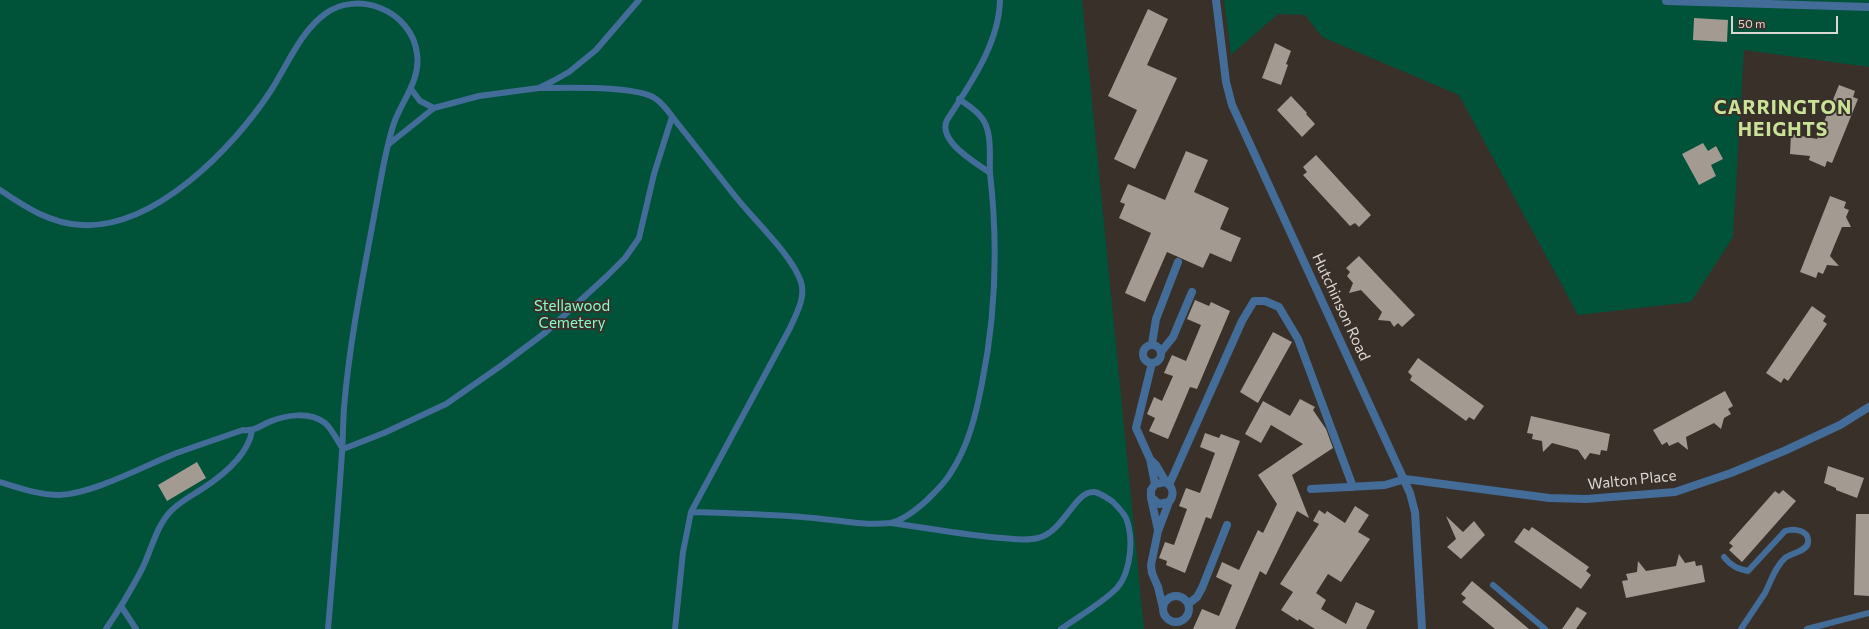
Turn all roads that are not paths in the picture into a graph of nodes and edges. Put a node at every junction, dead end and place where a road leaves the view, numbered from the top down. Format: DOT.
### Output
graph roads {
  1 [pos="639,0"];
  2 [pos="1000,0"];
  3 [pos="1216,0"];
  4 [pos="1666,1"];
  5 [pos="1869,7"];
  6 [pos="539,88"];
  7 [pos="411,89"];
  8 [pos="959,99"];
  9 [pos="434,108"];
  10 [pos="672,117"];
  11 [pos="389,144"];
  12 [pos="990,173"];
  13 [pos="0,190"];
  14 [pos="1178,262"];
  15 [pos="1192,292"];
  16 [pos="1152,344"];
  17 [pos="1161,352"];
  18 [pos="1152,363"];
  19 [pos="1869,407"];
  20 [pos="252,431"];
  21 [pos="343,449"];
  22 [pos="1150,459"];
  23 [pos="1405,479"];
  24 [pos="0,482"];
  25 [pos="1155,484"];
  26 [pos="1168,484"];
  27 [pos="1353,487"];
  28 [pos="1311,489"];
  29 [pos="1151,497"];
  30 [pos="1169,502"];
  31 [pos="691,512"];
  32 [pos="891,523"];
  33 [pos="1227,525"];
  34 [pos="1158,531"];
  35 [pos="1724,557"];
  36 [pos="1493,585"];
  37 [pos="1158,587"];
  38 [pos="1175,596"];
  39 [pos="1188,604"];
  40 [pos="121,606"];
  41 [pos="1164,612"];
  42 [pos="1869,613"];
  43 [pos="1184,620"];
  44 [pos="106,629"];
  45 [pos="136,629"];
  46 [pos="328,629"];
  47 [pos="675,629"];
  48 [pos="1061,629"];
  49 [pos="1168,629"];
  50 [pos="1181,629"];
  51 [pos="1422,629"];
  52 [pos="1545,629"];
  53 [pos="1741,629"];
  54 [pos="1807,629"];
  1 -- 6 [label="lane"];
  2 -- 8 [label="lane"];
  3 -- 23 [label="street, Hutchinson Road"];
  4 -- 5 [label="street"];
  6 -- 9 [label="lane"];
  6 -- 10 [label="lane"];
  7 -- 9 [label="lane"];
  7 -- 11 [label="lane"];
  7 -- 13 [label="lane"];
  8 -- 12 [label="lane"];
  8 -- 12 [label="lane"];
  9 -- 11 [label="lane"];
  10 -- 21 [label="lane"];
  10 -- 31 [label="lane"];
  11 -- 21 [label="lane"];
  12 -- 32 [label="lane"];
  14 -- 16 [label="street"];
  15 -- 17 [label="street"];
  16 -- 17 [label="street"];
  16 -- 18 [label="street"];
  17 -- 18 [label="street"];
  18 -- 22 [label="street"];
  19 -- 23 [label="street, Walton Place"];
  20 -- 21 [label="lane"];
  20 -- 24 [label="lane"];
  20 -- 40 [label="lane"];
  21 -- 46 [label="lane"];
  22 -- 25 [label="street"];
  22 -- 26 [label="street"];
  23 -- 27 [label="street"];
  23 -- 51 [label="street, Hutchinson Road"];
  25 -- 26 [label="street"];
  25 -- 29 [label="street"];
  26 -- 27 [label="street"];
  26 -- 30 [label="street"];
  27 -- 28 [label="street"];
  29 -- 30 [label="street"];
  29 -- 34 [label="street"];
  30 -- 34 [label="street"];
  31 -- 32 [label="lane"];
  31 -- 47 [label="lane"];
  32 -- 48 [label="lane"];
  33 -- 39 [label="street"];
  34 -- 37 [label="street"];
  35 -- 53 [label="lane"];
  36 -- 52 [label="lane"];
  37 -- 38 [label="street"];
  37 -- 41 [label="street"];
  38 -- 39 [label="street"];
  38 -- 41 [label="street"];
  39 -- 43 [label="street"];
  40 -- 44 [label="lane"];
  40 -- 45 [label="lane"];
  41 -- 43 [label="street"];
  41 -- 49 [label="street"];
  42 -- 54 [label="lane"];
  43 -- 50 [label="street"];
}
